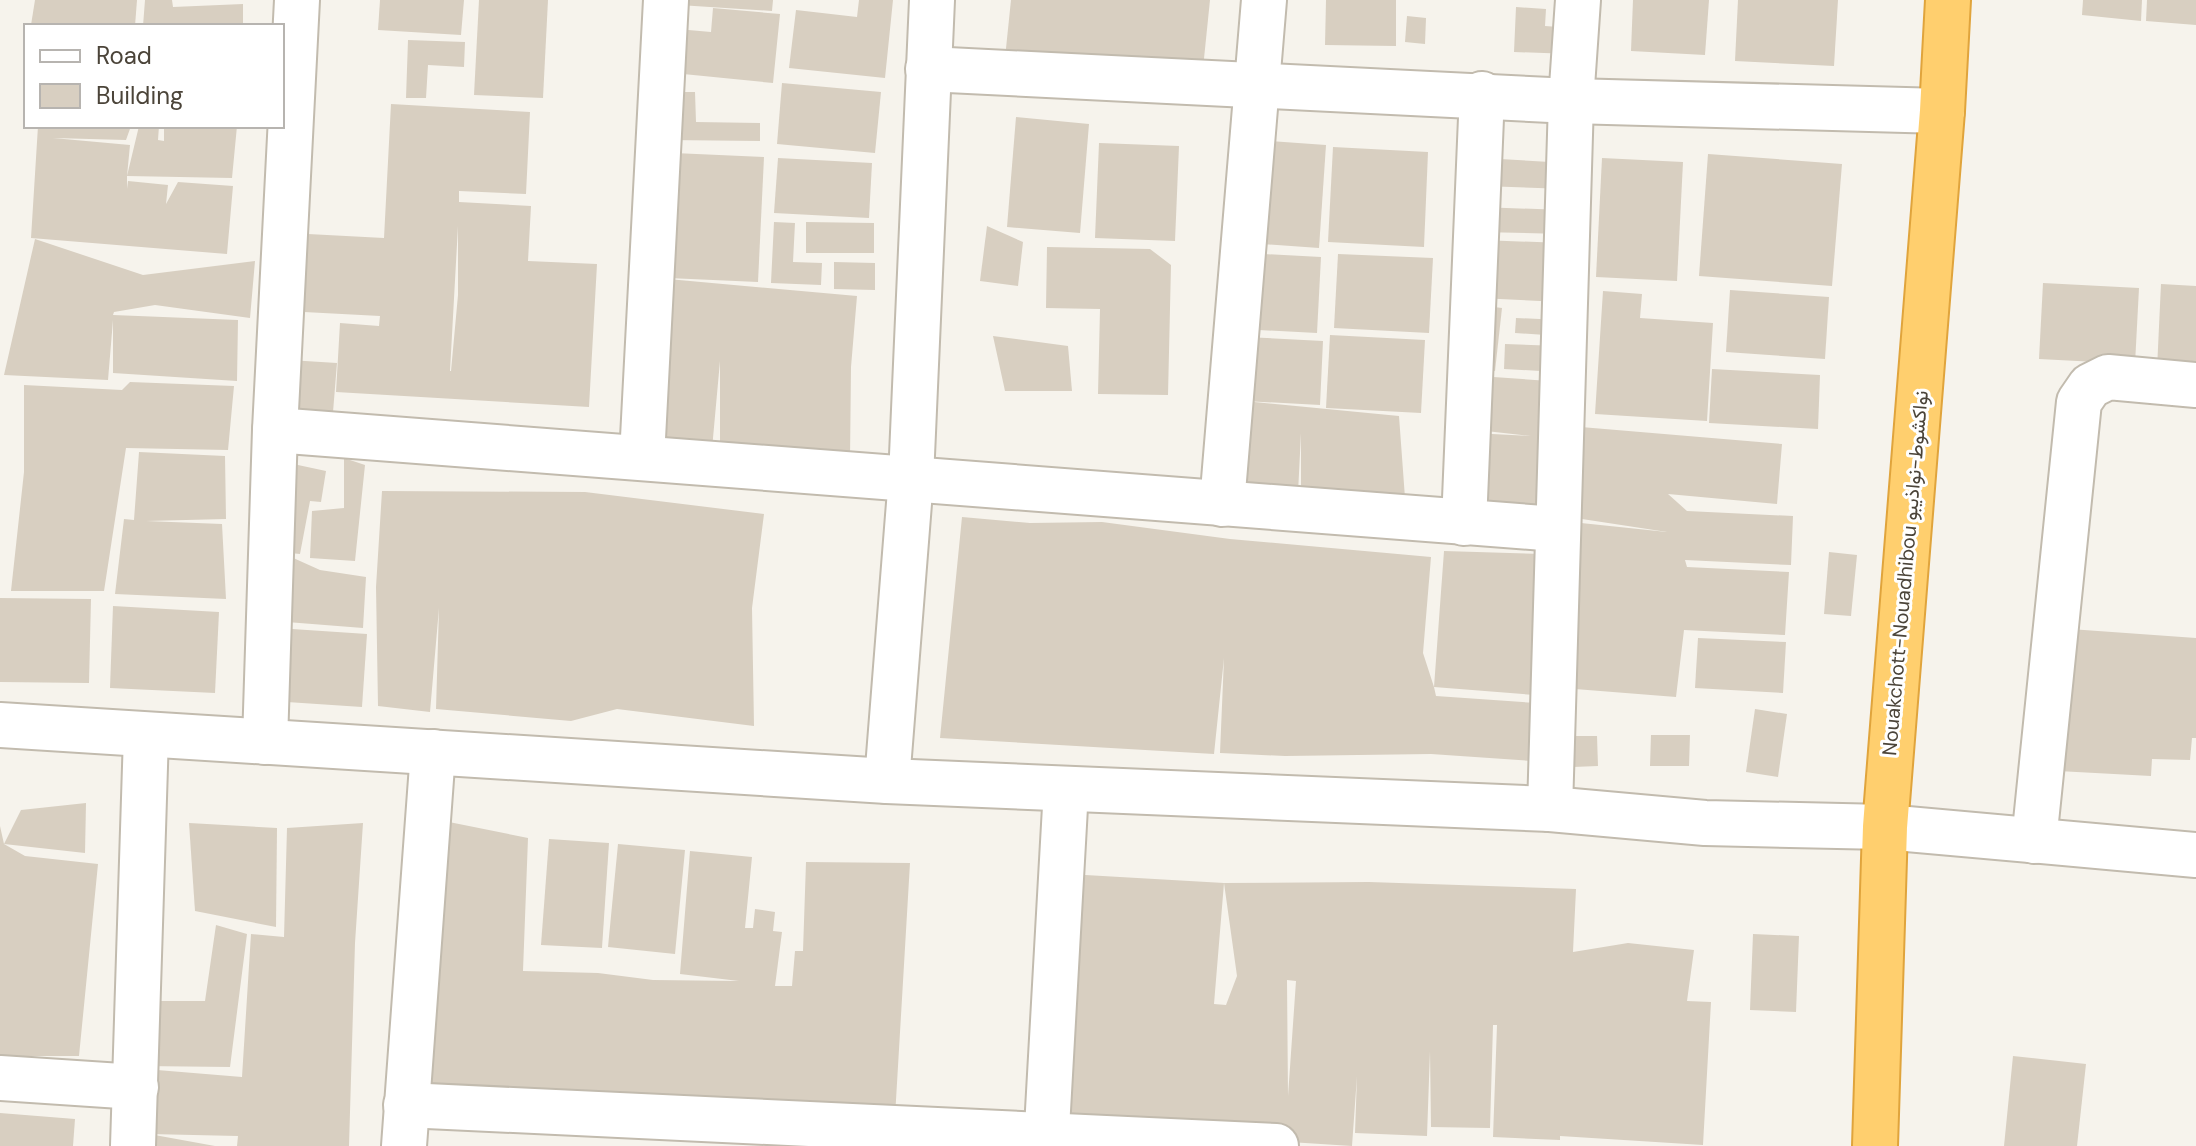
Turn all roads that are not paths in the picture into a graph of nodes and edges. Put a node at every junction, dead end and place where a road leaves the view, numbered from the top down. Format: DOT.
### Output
graph roads {
  1 [pos="297,0"];
  2 [pos="666,0"];
  3 [pos="932,0"];
  4 [pos="1264,0"];
  5 [pos="1578,0"];
  6 [pos="1948,0"];
  7 [pos="928,69"];
  8 [pos="1258,86"];
  9 [pos="1482,94"];
  10 [pos="1571,101"];
  11 [pos="1942,111"];
  12 [pos="2196,385"];
  13 [pos="275,430"];
  14 [pos="642,457"];
  15 [pos="911,478"];
  16 [pos="1222,504"];
  17 [pos="1464,523"];
  18 [pos="1556,529"];
  19 [pos="0,725"];
  20 [pos="146,735"];
  21 [pos="265,742"];
  22 [pos="433,752"];
  23 [pos="887,781"];
  24 [pos="1066,789"];
  25 [pos="1550,809"];
  26 [pos="1885,827"];
  27 [pos="2034,841"];
  28 [pos="2196,855"];
  29 [pos="0,1078"];
  30 [pos="136,1087"];
  31 [pos="405,1125"];
  32 [pos="764,1133"];
  33 [pos="1046,1141"];
  34 [pos="133,1146"];
  35 [pos="1276,1146"];
  36 [pos="1875,1146"];
  1 -- 13 [label="street"];
  2 -- 14 [label="street"];
  3 -- 7 [label="street"];
  4 -- 8 [label="street"];
  5 -- 10 [label="street"];
  6 -- 11 [label="highway, Nouakchott-Nouadhibou نواكشوط-نواذيبو"];
  7 -- 8 [label="street"];
  7 -- 15 [label="street"];
  8 -- 9 [label="street"];
  8 -- 16 [label="street"];
  9 -- 10 [label="street"];
  9 -- 17 [label="street"];
  10 -- 11 [label="street"];
  10 -- 18 [label="street"];
  11 -- 26 [label="highway, Nouakchott-Nouadhibou نواكشوط-نواذيبو"];
  12 -- 27 [label="street"];
  13 -- 14 [label="street"];
  13 -- 21 [label="street"];
  14 -- 15 [label="street"];
  15 -- 16 [label="street"];
  15 -- 23 [label="street"];
  16 -- 17 [label="street"];
  17 -- 18 [label="street"];
  18 -- 25 [label="street"];
  19 -- 20 [label="street"];
  20 -- 21 [label="street"];
  20 -- 30 [label="street"];
  21 -- 22 [label="street"];
  22 -- 23 [label="street"];
  22 -- 31 [label="street"];
  23 -- 24 [label="street"];
  24 -- 25 [label="street"];
  24 -- 33 [label="street"];
  25 -- 26 [label="street"];
  26 -- 27 [label="street"];
  26 -- 36 [label="highway, Nouakchott-Nouadhibou نواكشوط-نواذيبو"];
  27 -- 28 [label="street"];
  29 -- 30 [label="street"];
  30 -- 34 [label="street"];
  31 -- 32 [label="street"];
  32 -- 33 [label="street"];
  33 -- 35 [label="street"];
}
